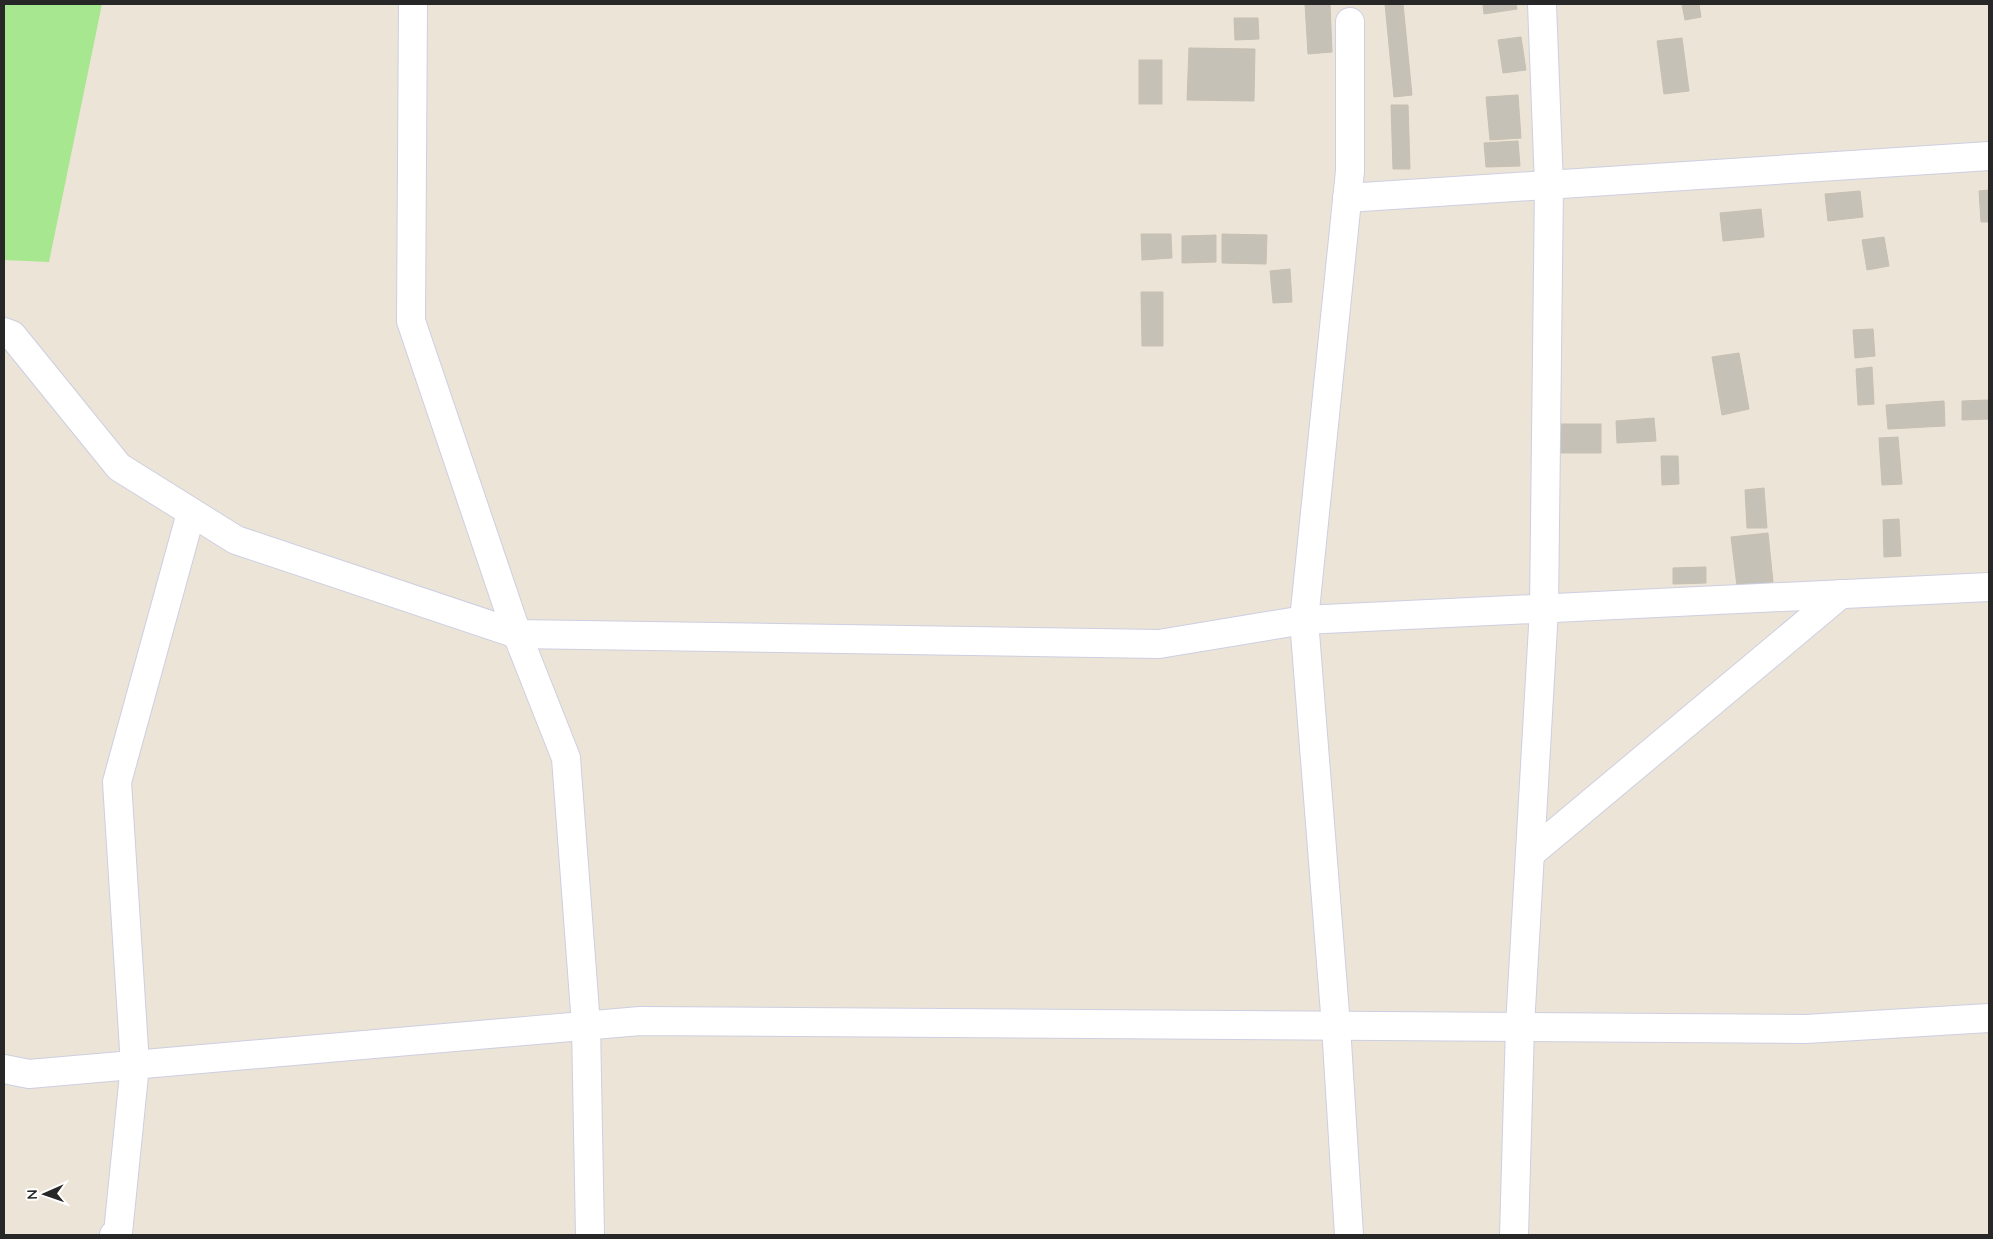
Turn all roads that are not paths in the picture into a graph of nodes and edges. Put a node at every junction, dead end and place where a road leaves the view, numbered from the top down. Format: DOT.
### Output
graph roads {
  1 [pos="413,4"];
  2 [pos="1542,4"];
  3 [pos="1350,22"];
  4 [pos="1989,156"];
  5 [pos="1549,185"];
  6 [pos="1347,198"];
  7 [pos="4,332"];
  8 [pos="191,513"];
  9 [pos="1989,587"];
  10 [pos="1841,594"];
  11 [pos="1544,609"];
  12 [pos="1304,620"];
  13 [pos="516,634"];
  14 [pos="1530,854"];
  15 [pos="1989,1018"];
  16 [pos="586,1025"];
  17 [pos="1336,1026"];
  18 [pos="1520,1026"];
  19 [pos="135,1064"];
  20 [pos="4,1069"];
  21 [pos="114,1235"];
  22 [pos="590,1235"];
  23 [pos="1349,1235"];
  24 [pos="1514,1235"];
  1 -- 13 [label="street"];
  2 -- 5 [label="street"];
  3 -- 6 [label="street"];
  4 -- 5 [label="street"];
  5 -- 6 [label="street"];
  5 -- 11 [label="street"];
  6 -- 12 [label="street"];
  7 -- 8 [label="street"];
  8 -- 13 [label="street"];
  8 -- 19 [label="street"];
  9 -- 10 [label="street"];
  10 -- 11 [label="street"];
  10 -- 14 [label="street"];
  11 -- 12 [label="street"];
  11 -- 14 [label="street"];
  12 -- 13 [label="street"];
  12 -- 17 [label="street"];
  13 -- 16 [label="street"];
  14 -- 18 [label="street"];
  15 -- 18 [label="street"];
  16 -- 17 [label="street"];
  16 -- 19 [label="street"];
  16 -- 22 [label="street"];
  17 -- 18 [label="street"];
  17 -- 23 [label="street"];
  18 -- 24 [label="street"];
  19 -- 20 [label="street"];
  19 -- 21 [label="street"];
}
